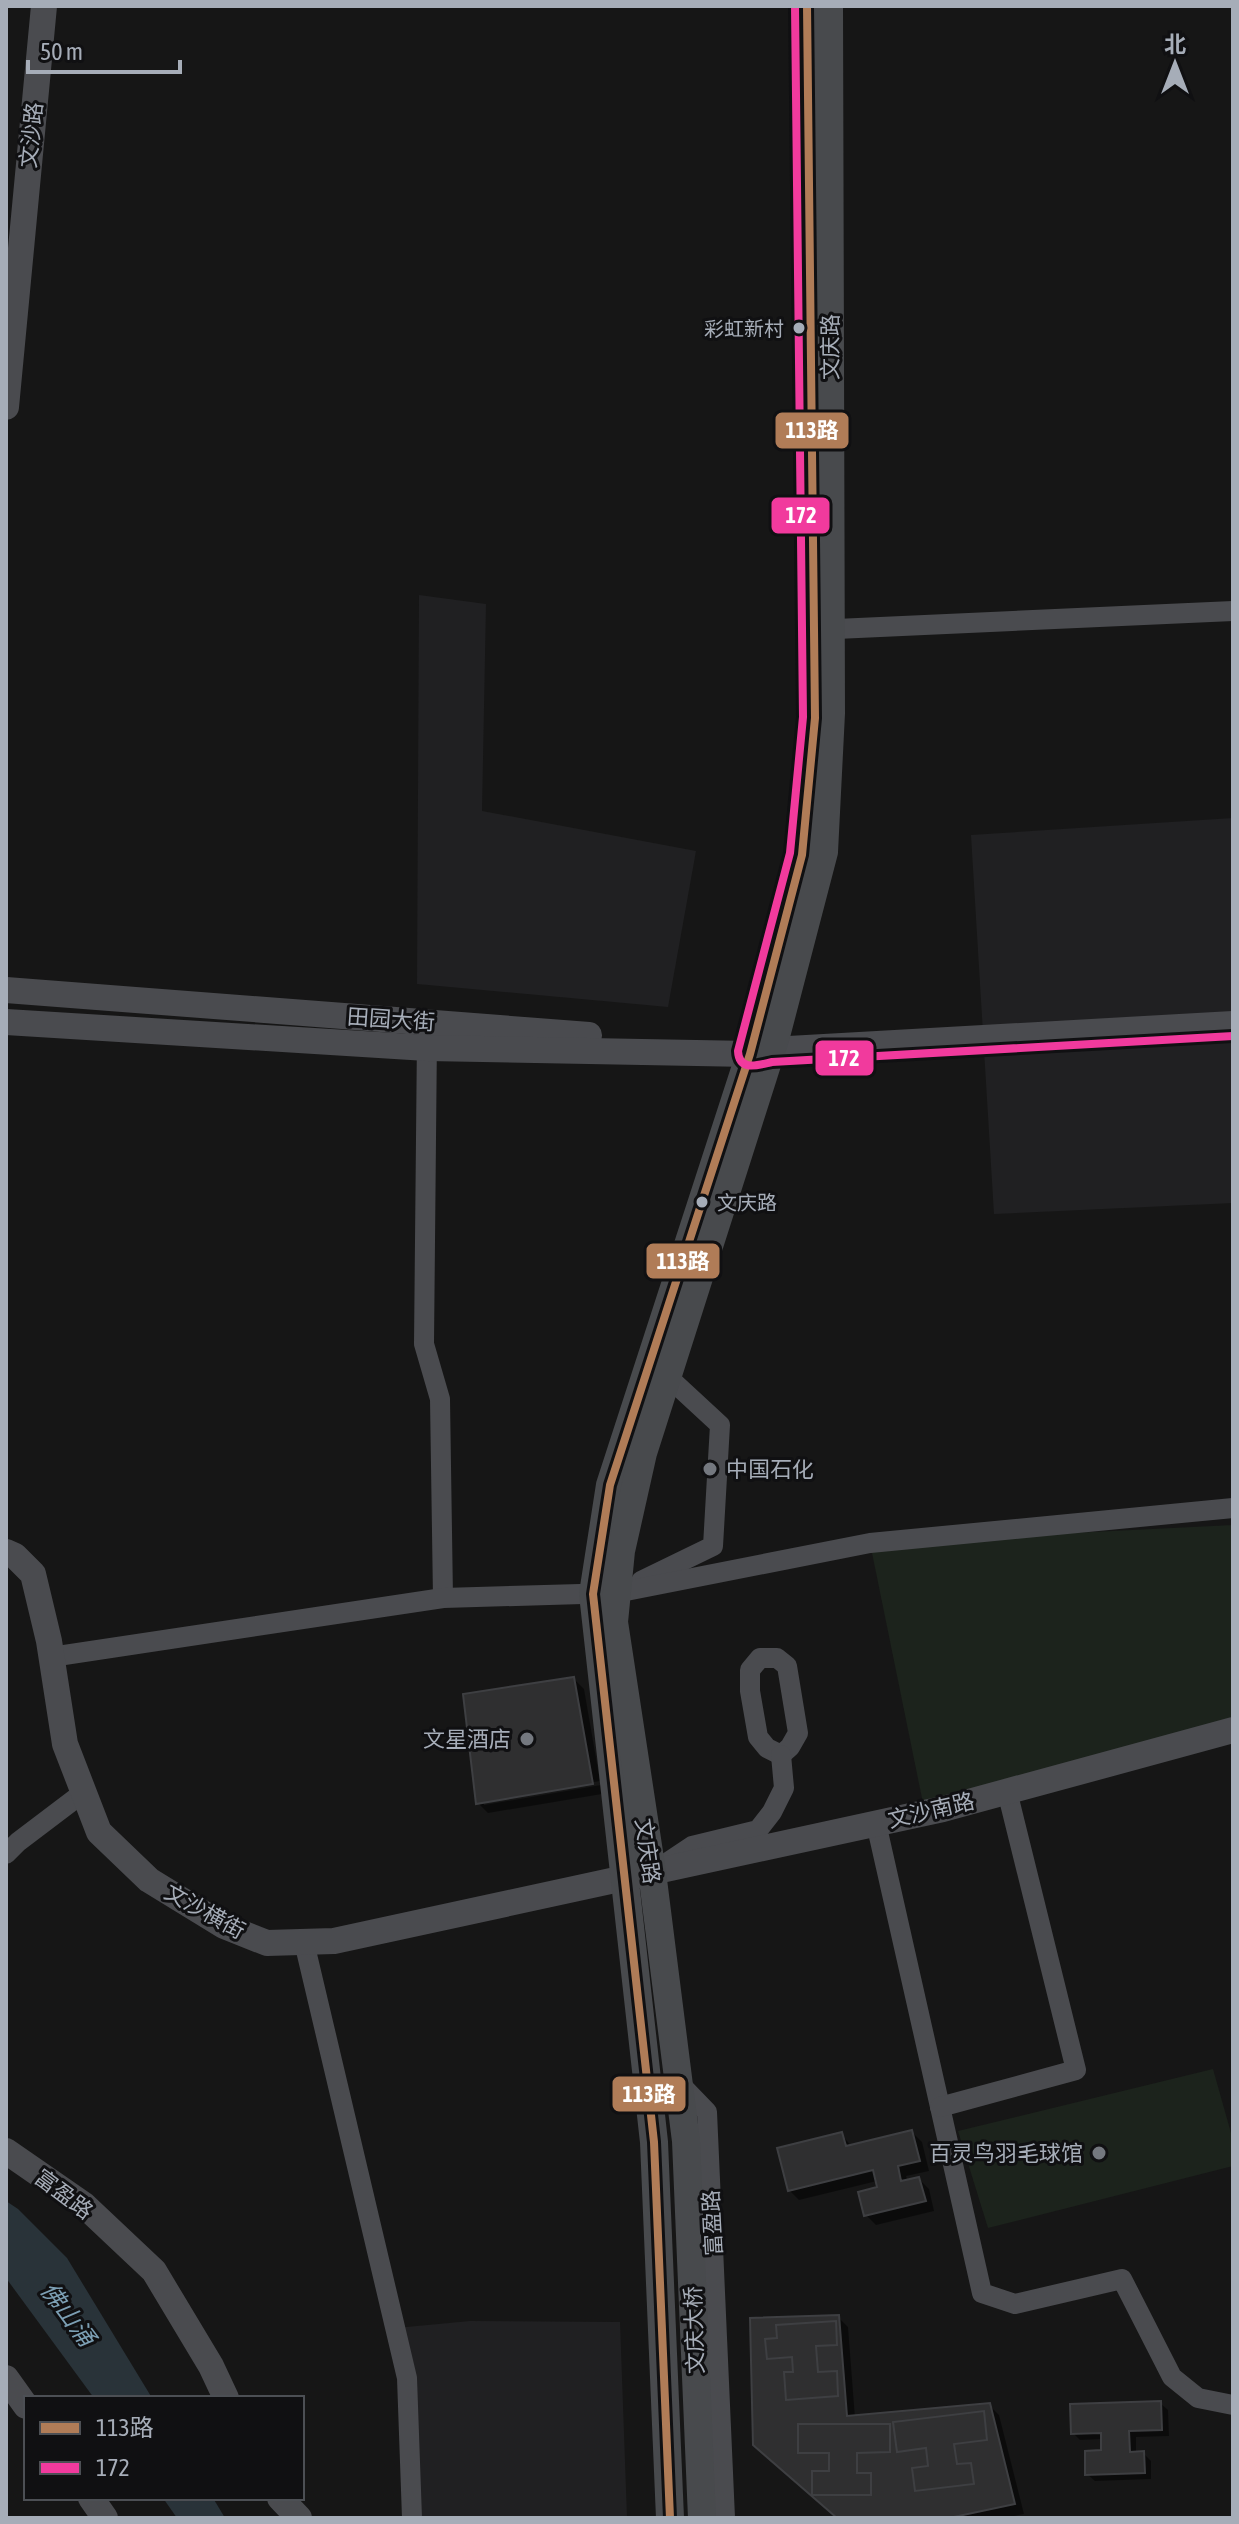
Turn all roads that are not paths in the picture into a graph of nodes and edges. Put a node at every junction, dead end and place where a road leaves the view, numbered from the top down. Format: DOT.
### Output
graph roads {
  1 [pos="44,6"];
  2 [pos="807,6"];
  3 [pos="829,6"];
  4 [pos="6,407"];
  5 [pos="1233,611"];
  6 [pos="823,630"];
  7 [pos="6,990"];
  8 [pos="6,1022"];
  9 [pos="1233,1024"];
  10 [pos="427,1035"];
  11 [pos="759,1047"];
  12 [pos="667,1376"];
  13 [pos="1233,1508"];
  14 [pos="6,1552"];
  15 [pos="604,1593"];
  16 [pos="443,1598"];
  17 [pos="51,1657"];
  18 [pos="1233,1730"];
  19 [pos="781,1755"];
  20 [pos="1007,1791"];
  21 [pos="84,1792"];
  22 [pos="876,1823"];
  23 [pos="6,1854"];
  24 [pos="639,1875"];
  25 [pos="304,1942"];
  26 [pos="679,2083"];
  27 [pos="940,2107"];
  28 [pos="686,2141"];
  29 [pos="654,2142"];
  30 [pos="6,2151"];
  31 [pos="6,2378"];
  32 [pos="225,2396"];
  33 [pos="24,2403"];
  34 [pos="1233,2405"];
  35 [pos="92,2500"];
  36 [pos="282,2500"];
  37 [pos="105,2518"];
  38 [pos="299,2518"];
  39 [pos="412,2518"];
  40 [pos="670,2518"];
  41 [pos="702,2518"];
  42 [pos="725,2518"];
  1 -- 4 [label="street, 文沙路"];
  2 -- 6 [label="main road, 文庆路"];
  3 -- 6 [label="main road, 文庆路"];
  5 -- 6 [label="street"];
  6 -- 11 [label="main road, 文庆路"];
  7 -- 10 [label="street, 田园大街"];
  8 -- 10 [label="street, 田园大街"];
  9 -- 11 [label="street, 田园大街"];
  10 -- 11 [label="street, 田园大街"];
  10 -- 16 [label="street"];
  11 -- 12 [label="main road, 文庆路"];
  11 -- 15 [label="main road, 文庆路"];
  12 -- 15 [label="main road, 文庆路"];
  12 -- 15 [label="street"];
  13 -- 15 [label="street"];
  14 -- 17 [label="street, 文沙横街"];
  15 -- 16 [label="street"];
  15 -- 24 [label="main road, 文庆路"];
  16 -- 17 [label="street"];
  17 -- 21 [label="street, 文沙横街"];
  18 -- 20 [label="street, 文沙南路"];
  19 -- 24 [label="street"];
  20 -- 22 [label="street, 文沙南路"];
  20 -- 27 [label="street"];
  21 -- 23 [label="street"];
  21 -- 25 [label="street, 文沙横街"];
  22 -- 24 [label="street, 文沙南路"];
  22 -- 27 [label="street"];
  24 -- 25 [label="street, 文沙横街"];
  24 -- 26 [label="main road, 文庆路"];
  24 -- 29 [label="main road, 文庆路"];
  25 -- 39 [label="street"];
  26 -- 28 [label="main road, 文庆路"];
  26 -- 42 [label="street, 富盈路"];
  27 -- 34 [label="street"];
  28 -- 41 [label="main road, 文庆大桥"];
  29 -- 40 [label="main road, 文庆大桥"];
  30 -- 32 [label="street, 富盈路"];
  31 -- 33 [label="street"];
  35 -- 37 [label="street"];
  36 -- 38 [label="street"];
}
